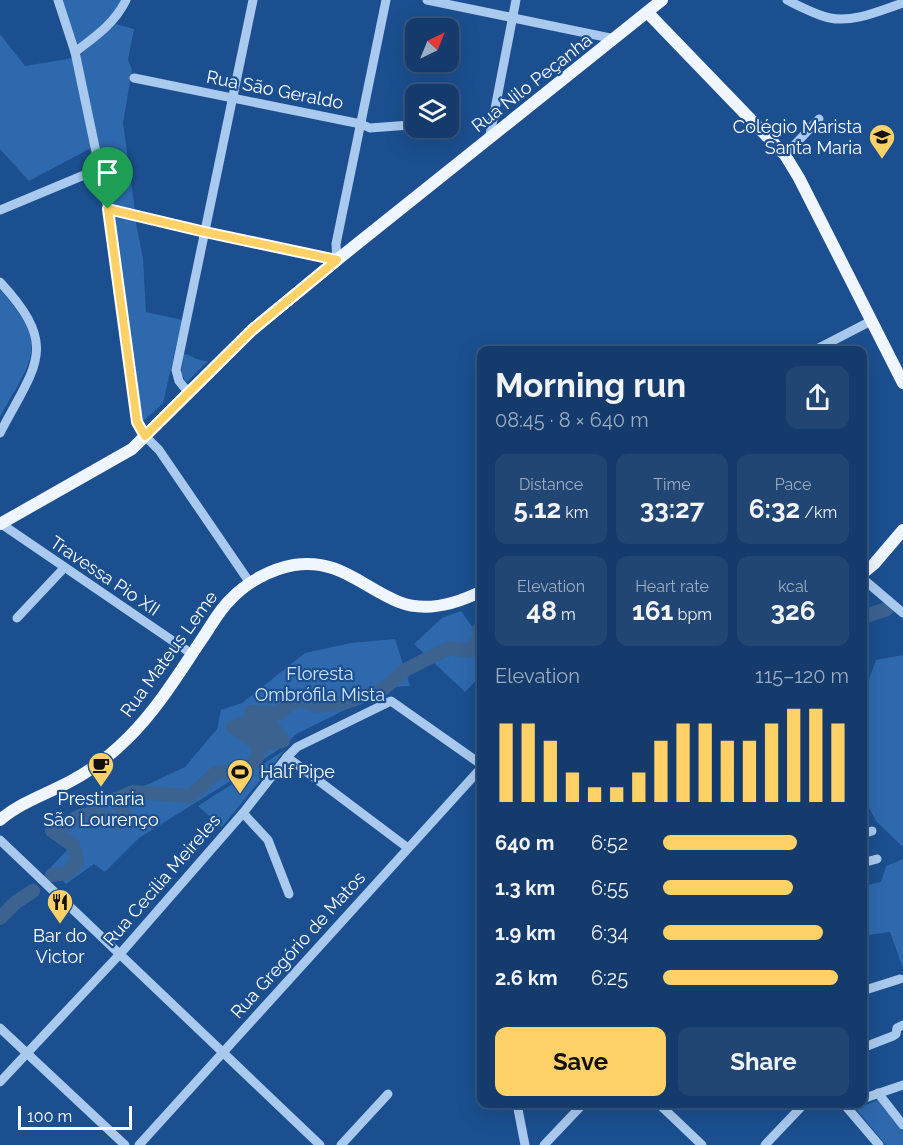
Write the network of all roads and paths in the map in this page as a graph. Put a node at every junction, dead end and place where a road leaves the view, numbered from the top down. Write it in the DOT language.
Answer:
graph roads {
  1 [pos="58,0"];
  2 [pos="126,0"];
  3 [pos="253,0"];
  4 [pos="386,0"];
  5 [pos="428,0"];
  6 [pos="516,0"];
  7 [pos="663,0"];
  8 [pos="787,0"];
  9 [pos="903,3"];
  10 [pos="648,13"];
  11 [pos="513,18"];
  12 [pos="615,39"];
  13 [pos="75,52"];
  14 [pos="134,78"];
  15 [pos="233,98"];
  16 [pos="819,119"];
  17 [pos="361,124"];
  18 [pos="405,125"];
  19 [pos="489,140"];
  20 [pos="785,155"];
  21 [pos="101,168"];
  22 [pos="108,209"];
  23 [pos="0,210"];
  24 [pos="205,232"];
  25 [pos="337,260"];
  26 [pos="0,282"];
  27 [pos="871,321"];
  28 [pos="823,346"];
  29 [pos="903,383"];
  30 [pos="188,392"];
  31 [pos="0,433"];
  32 [pos="145,436"];
  33 [pos="0,524"];
  34 [pos="903,530"];
  35 [pos="64,568"];
  36 [pos="867,571"];
  37 [pos="867,581"];
  38 [pos="250,583"];
  39 [pos="477,593"];
  40 [pos="903,613"];
  41 [pos="17,618"];
  42 [pos="192,654"];
  43 [pos="287,757"];
  44 [pos="477,762"];
  45 [pos="477,772"];
  46 [pos="243,813"];
  47 [pos="0,820"];
  48 [pos="0,840"];
  49 [pos="408,849"];
  50 [pos="877,859"];
  51 [pos="867,862"];
  52 [pos="289,894"];
  53 [pos="120,954"];
  54 [pos="900,979"];
  55 [pos="867,989"];
  56 [pos="903,1025"];
  57 [pos="0,1028"];
  58 [pos="867,1046"];
  59 [pos="27,1053"];
  60 [pos="222,1053"];
  61 [pos="0,1082"];
  62 [pos="903,1085"];
  63 [pos="388,1094"];
  64 [pos="879,1094"];
  65 [pos="867,1098"];
  66 [pos="518,1108"];
  67 [pos="579,1108"];
  68 [pos="663,1108"];
  69 [pos="800,1108"];
  70 [pos="848,1108"];
  71 [pos="903,1125"];
  72 [pos="125,1145"];
  73 [pos="139,1145"];
  74 [pos="320,1145"];
  75 [pos="341,1145"];
  76 [pos="525,1145"];
  77 [pos="544,1145"];
  78 [pos="702,1145"];
  79 [pos="765,1145"];
  80 [pos="879,1145"];
  1 -- 13 [label="street"];
  2 -- 13 [label="street"];
  3 -- 15 [label="street"];
  4 -- 17 [label="street"];
  5 -- 11 [label="street"];
  6 -- 11 [label="street"];
  7 -- 10 [label="main road, Rua Nilo Peçanha"];
  8 -- 9 [label="street"];
  10 -- 12 [label="main road, Rua Nilo Peçanha"];
  10 -- 20 [label="main road"];
  11 -- 12 [label="street"];
  11 -- 19 [label="street"];
  12 -- 19 [label="main road, Rua Nilo Peçanha"];
  13 -- 21 [label="street"];
  14 -- 15 [label="street, Rua São Geraldo"];
  15 -- 17 [label="street, Rua São Geraldo"];
  15 -- 24 [label="street"];
  16 -- 20 [label="street"];
  17 -- 18 [label="street, Rua São Geraldo"];
  17 -- 25 [label="street"];
  19 -- 25 [label="main road, Rua Nilo Peçanha"];
  20 -- 27 [label="main road"];
  21 -- 22 [label="street"];
  21 -- 23 [label="street"];
  22 -- 24 [label="street"];
  22 -- 32 [label="street"];
  24 -- 25 [label="street"];
  24 -- 30 [label="street"];
  25 -- 30 [label="main road, Rua Nilo Peçanha"];
  26 -- 31 [label="street"];
  27 -- 28 [label="street"];
  27 -- 29 [label="main road"];
  30 -- 32 [label="main road, Rua Nilo Peçanha"];
  32 -- 33 [label="main road, Rua Nilo Peçanha"];
  32 -- 38 [label="street"];
  33 -- 35 [label="street, Travessa Pio XII"];
  34 -- 36 [label="main road"];
  35 -- 41 [label="street"];
  35 -- 42 [label="street, Travessa Pio XII"];
  37 -- 40 [label="street"];
  38 -- 39 [label="main road, Rua Mateus Leme"];
  38 -- 42 [label="main road, Rua Mateus Leme"];
  42 -- 47 [label="main road, Rua Mateus Leme"];
  43 -- 44 [label="street, Rua Cecília Meireles"];
  43 -- 46 [label="street, Rua Cecília Meireles"];
  43 -- 49 [label="street"];
  45 -- 49 [label="street, Rua Gregório de Matos"];
  46 -- 52 [label="street"];
  46 -- 53 [label="street, Rua Cecília Meireles"];
  48 -- 53 [label="street"];
  49 -- 60 [label="street, Rua Gregório de Matos"];
  50 -- 51 [label="street"];
  53 -- 59 [label="street, Rua Cecília Meireles"];
  53 -- 60 [label="street"];
  54 -- 55 [label="street"];
  56 -- 58 [label="street"];
  57 -- 59 [label="street"];
  59 -- 61 [label="street, Rua Cecília Meireles"];
  59 -- 72 [label="street"];
  60 -- 73 [label="street, Rua Gregório de Matos"];
  60 -- 74 [label="street"];
  62 -- 64 [label="street"];
  63 -- 75 [label="street"];
  64 -- 65 [label="street"];
  64 -- 71 [label="street"];
  66 -- 76 [label="street"];
  67 -- 77 [label="street"];
  68 -- 78 [label="street"];
  69 -- 79 [label="street"];
  70 -- 80 [label="street"];
}
